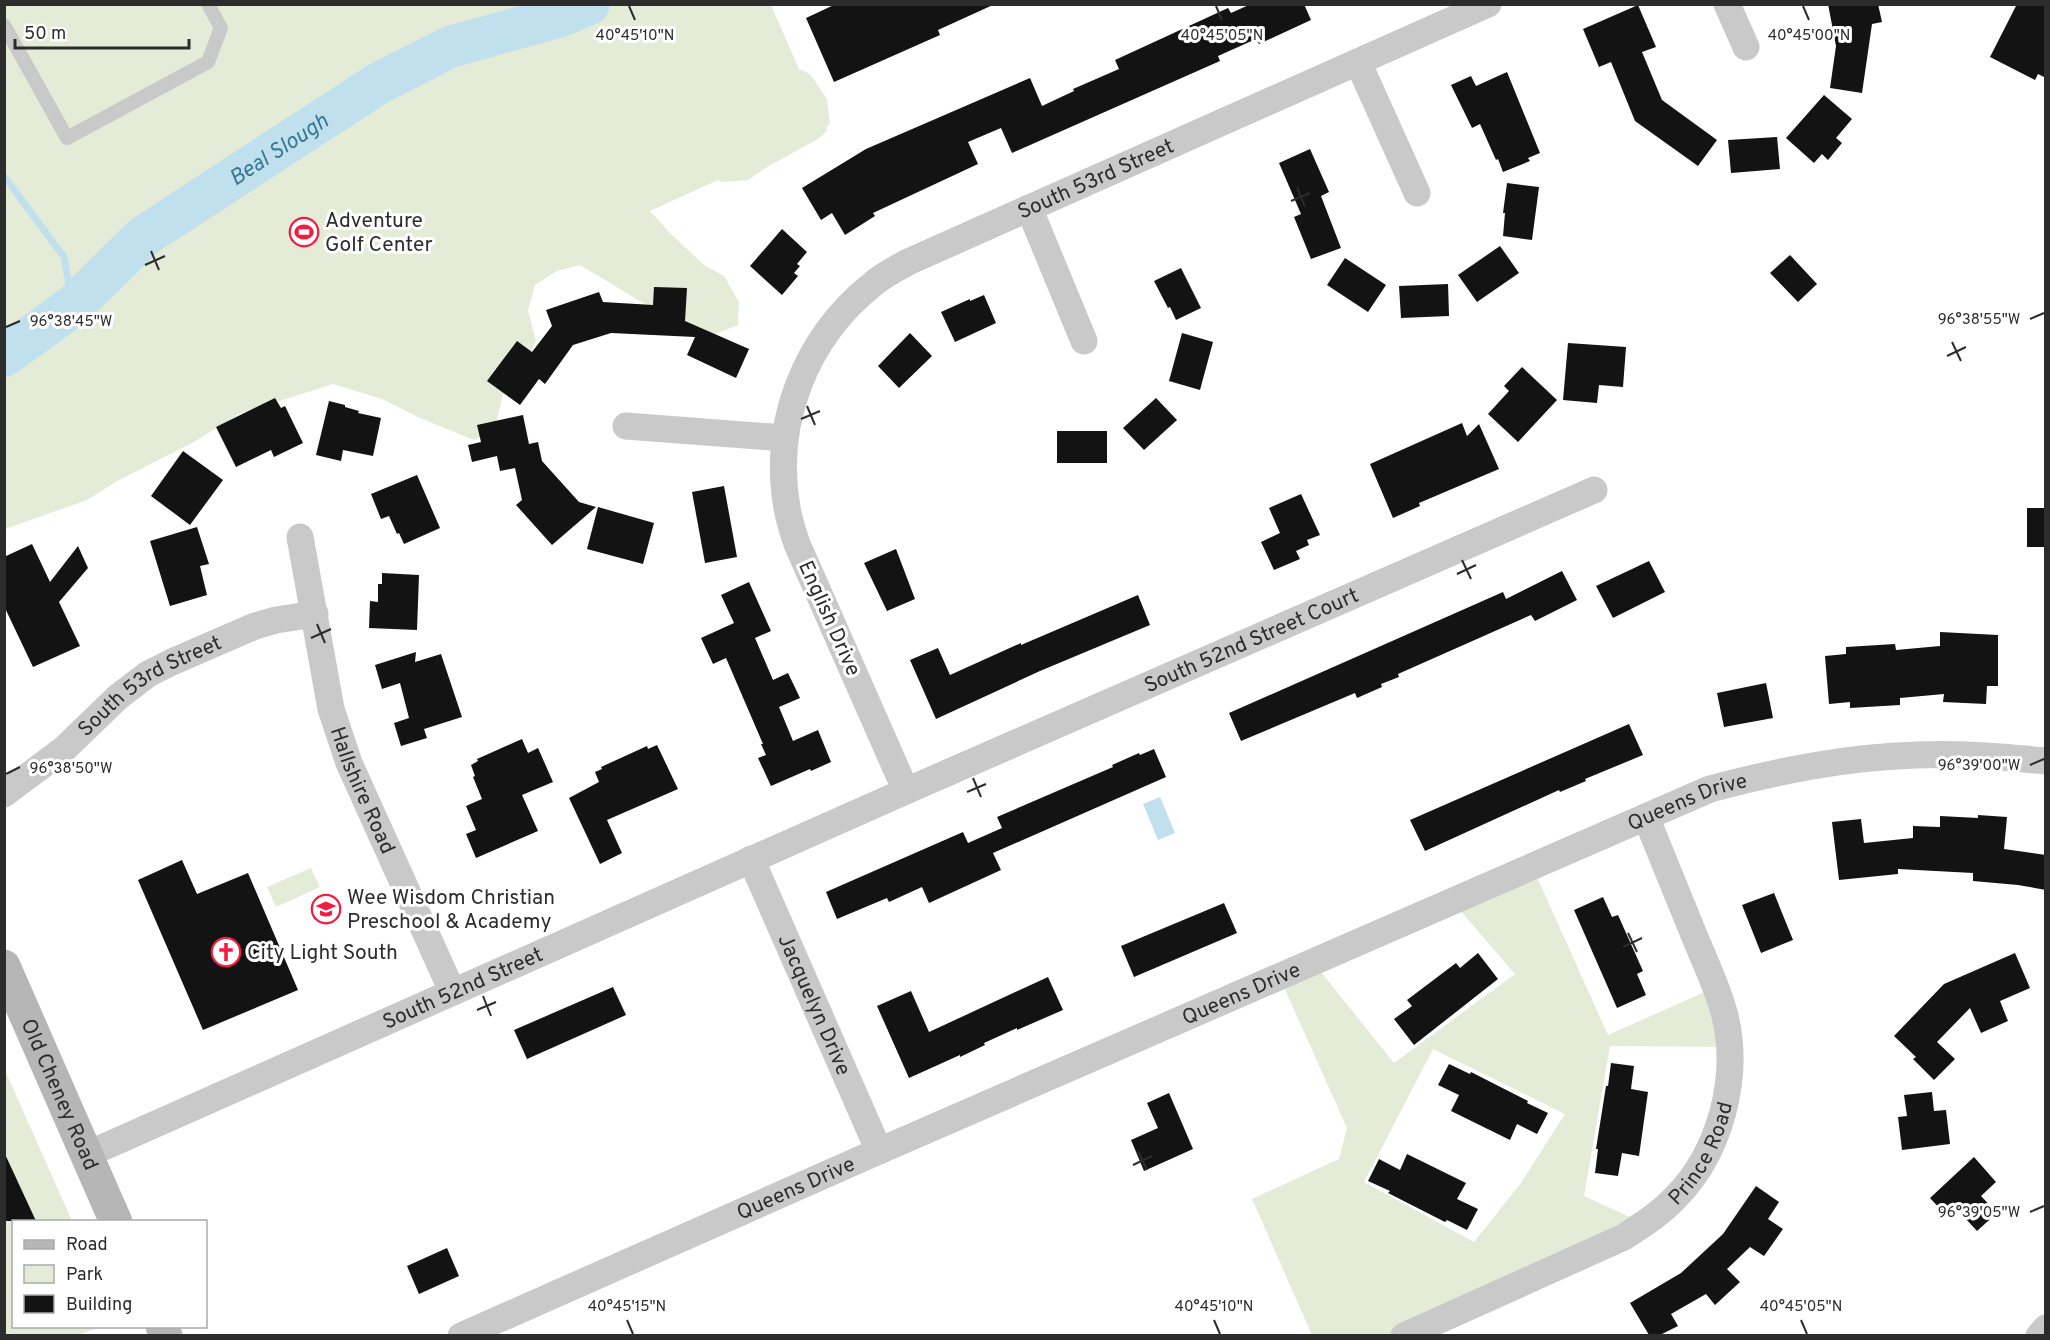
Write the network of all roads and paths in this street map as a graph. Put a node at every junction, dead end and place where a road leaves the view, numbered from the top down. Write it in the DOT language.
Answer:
graph roads {
  1 [pos="208,4"];
  2 [pos="1488,4"];
  3 [pos="1727,4"];
  4 [pos="4,25"];
  5 [pos="1746,46"];
  6 [pos="1359,62"];
  7 [pos="1417,194"];
  8 [pos="1029,208"];
  9 [pos="1084,341"];
  10 [pos="626,426"];
  11 [pos="784,438"];
  12 [pos="1594,490"];
  13 [pos="300,537"];
  14 [pos="315,614"];
  15 [pos="2046,761"];
  16 [pos="906,790"];
  17 [pos="4,794"];
  18 [pos="1646,817"];
  19 [pos="752,859"];
  20 [pos="4,966"];
  21 [pos="452,991"];
  22 [pos="879,1151"];
  23 [pos="86,1155"];
  24 [pos="116,1220"];
  25 [pos="2046,1328"];
  26 [pos="461,1335"];
  27 [pos="1404,1335"];
  28 [pos="2039,1335"];
  1 -- 4 [label="lane"];
  2 -- 6 [label="street, South 53rd Street"];
  3 -- 5 [label="street"];
  6 -- 7 [label="street"];
  6 -- 8 [label="street, South 53rd Street"];
  8 -- 9 [label="street"];
  8 -- 11 [label="street, South 53rd Street"];
  10 -- 11 [label="street"];
  11 -- 16 [label="street, English Drive"];
  12 -- 16 [label="street, South 52nd Street Court"];
  13 -- 14 [label="street, Hallshire Road"];
  14 -- 17 [label="street, South 53rd Street"];
  14 -- 21 [label="street, Hallshire Road"];
  15 -- 18 [label="street, Queens Drive"];
  16 -- 19 [label="street, South 52nd Street"];
  18 -- 22 [label="street, Queens Drive"];
  18 -- 27 [label="street, Prince Road"];
  19 -- 21 [label="street, South 52nd Street"];
  19 -- 22 [label="street, Jacquelyn Drive"];
  20 -- 23 [label="main road, Old Cheney Road"];
  21 -- 23 [label="street, South 52nd Street"];
  22 -- 26 [label="street, Queens Drive"];
  23 -- 24 [label="main road, Old Cheney Road"];
  25 -- 28 [label="street"];
}
